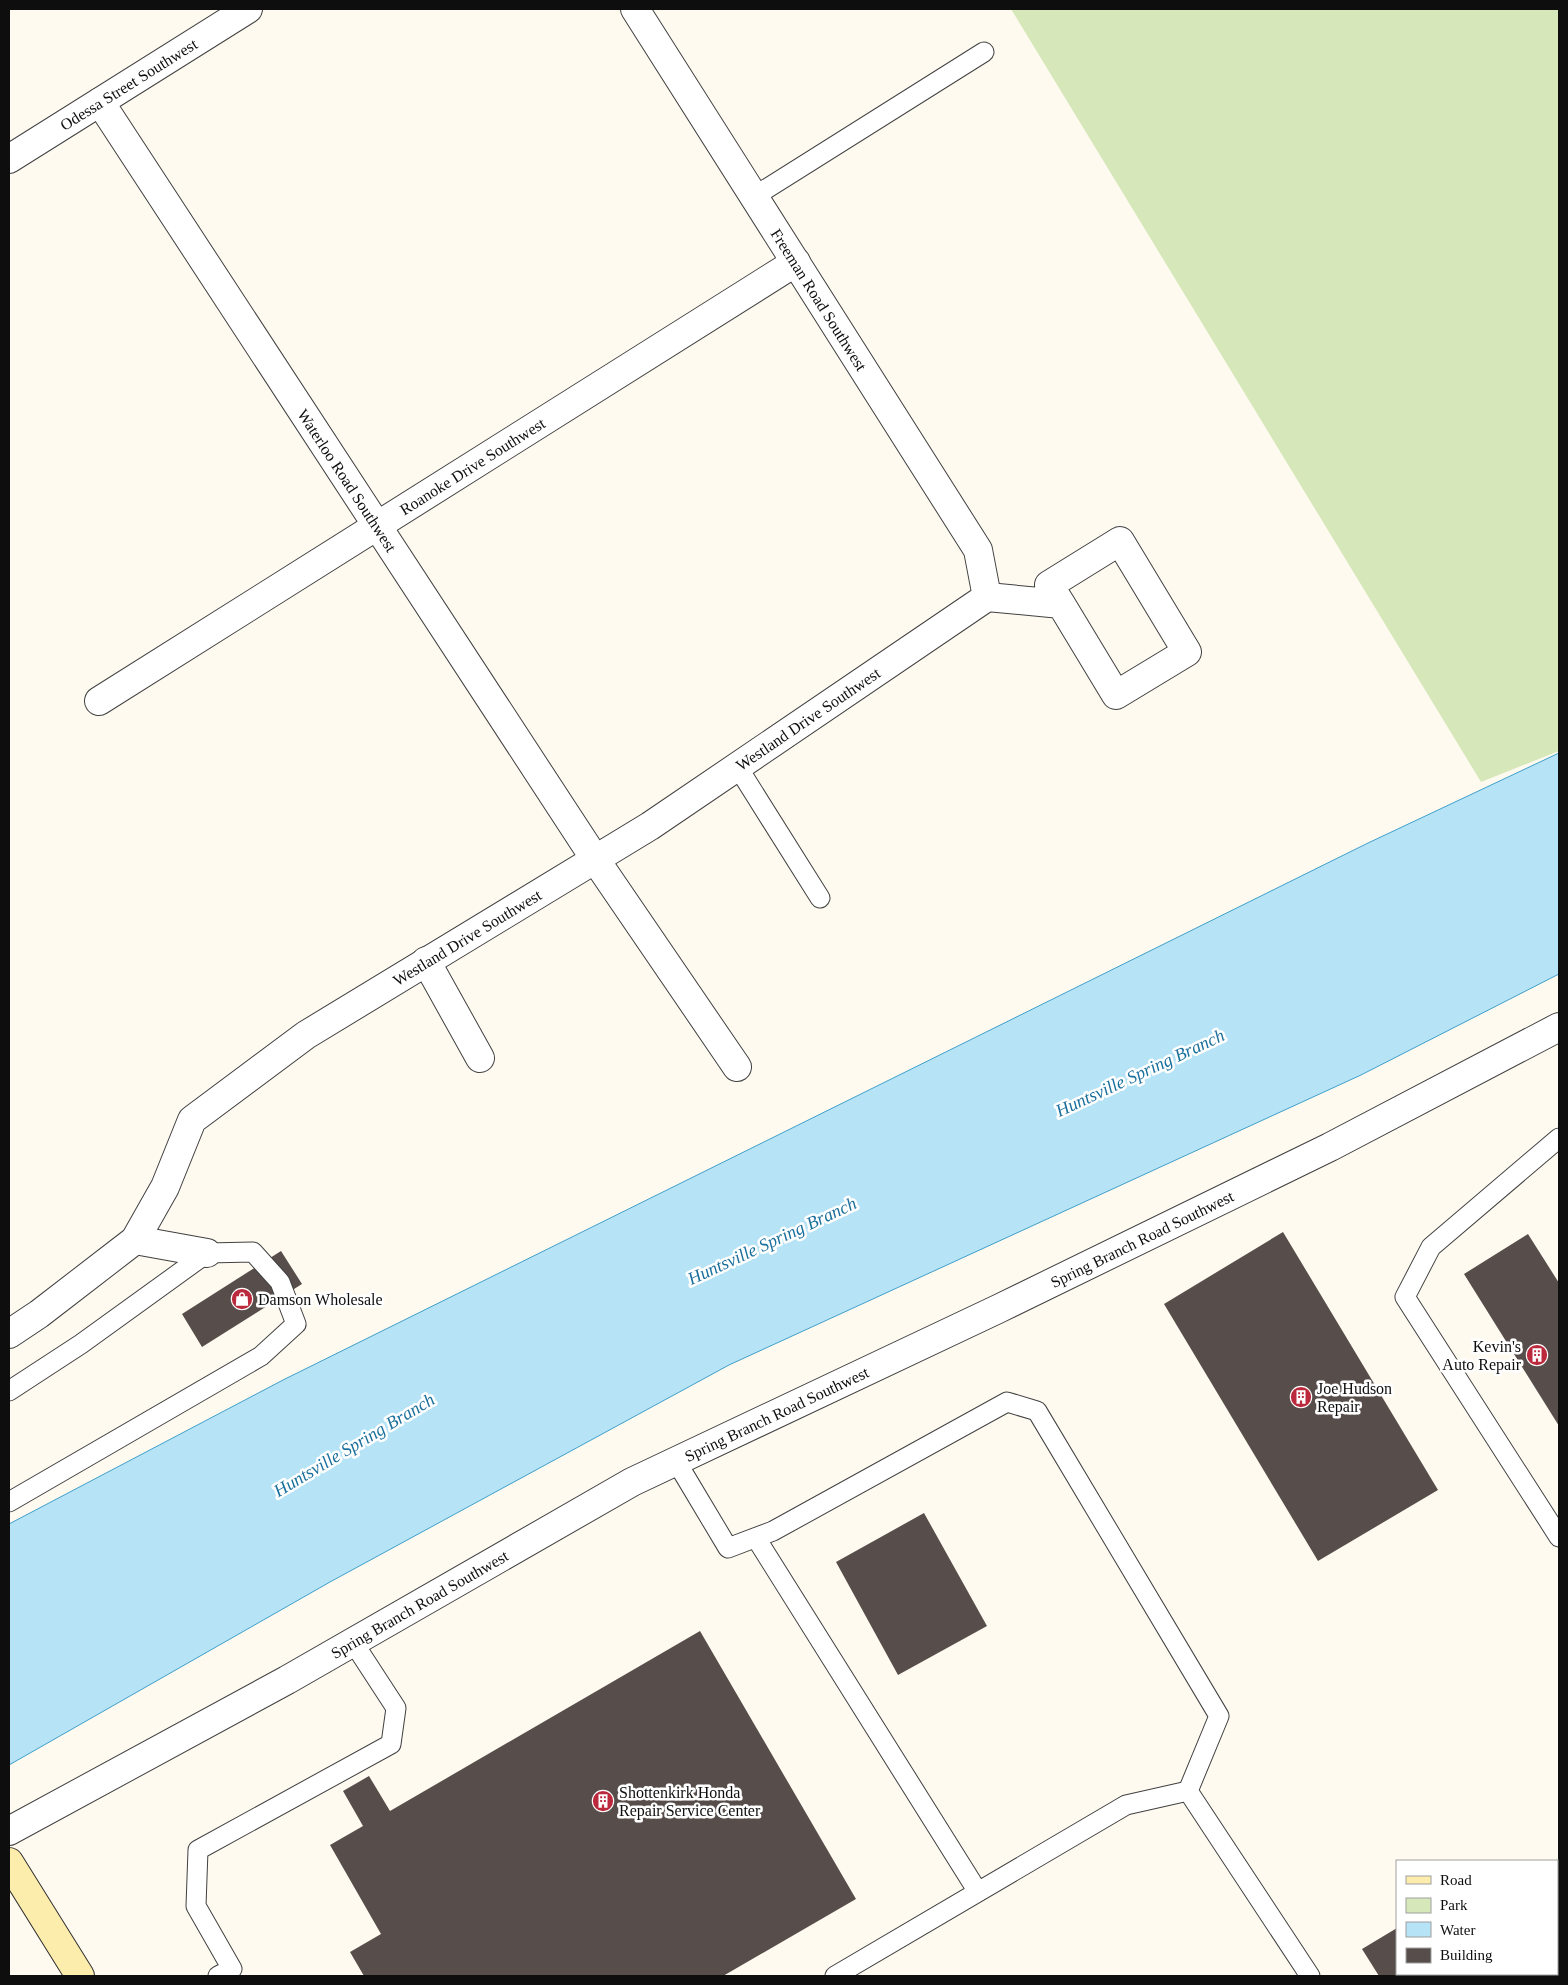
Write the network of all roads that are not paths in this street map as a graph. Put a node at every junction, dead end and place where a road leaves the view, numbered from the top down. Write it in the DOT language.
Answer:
graph roads {
  1 [pos="248,9"];
  2 [pos="635,9"];
  3 [pos="984,52"];
  4 [pos="100,102"];
  5 [pos="9,159"];
  6 [pos="755,196"];
  7 [pos="796,262"];
  8 [pos="377,526"];
  9 [pos="987,597"];
  10 [pos="1061,604"];
  11 [pos="99,701"];
  12 [pos="737,766"];
  13 [pos="595,859"];
  14 [pos="820,898"];
  15 [pos="426,961"];
  16 [pos="1559,1027"];
  17 [pos="480,1058"];
  18 [pos="737,1067"];
  19 [pos="1559,1138"];
  20 [pos="135,1240"];
  21 [pos="207,1253"];
  22 [pos="9,1334"];
  23 [pos="9,1391"];
  24 [pos="676,1461"];
  25 [pos="9,1502"];
  26 [pos="1559,1537"];
  27 [pos="756,1538"];
  28 [pos="353,1642"];
  29 [pos="1188,1791"];
  30 [pos="9,1831"];
  31 [pos="9,1862"];
  32 [pos="978,1892"];
  33 [pos="229,1974"];
  34 [pos="80,1976"];
  35 [pos="835,1976"];
  36 [pos="1310,1976"];
  1 -- 4 [label="street, Odessa Street Southwest"];
  2 -- 6 [label="street, Freeman Road Southwest"];
  3 -- 6 [label="lane"];
  4 -- 5 [label="street, Odessa Street Southwest"];
  4 -- 8 [label="street, Waterloo Road Southwest"];
  6 -- 7 [label="street, Freeman Road Southwest"];
  7 -- 8 [label="street, Roanoke Drive Southwest"];
  7 -- 9 [label="street, Freeman Road Southwest"];
  8 -- 11 [label="street, Roanoke Drive Southwest"];
  8 -- 13 [label="street, Waterloo Road Southwest"];
  9 -- 10 [label="street"];
  9 -- 12 [label="street, Westland Drive Southwest"];
  10 -- 10 [label="street"];
  12 -- 13 [label="street, Westland Drive Southwest"];
  12 -- 14 [label="lane"];
  13 -- 15 [label="street, Westland Drive Southwest"];
  13 -- 18 [label="street, Waterloo Road Southwest"];
  15 -- 17 [label="street"];
  15 -- 20 [label="street, Westland Drive Southwest"];
  16 -- 24 [label="street, Spring Branch Road Southwest"];
  19 -- 26 [label="lane"];
  20 -- 21 [label="street"];
  20 -- 22 [label="street, Westland Drive Southwest"];
  21 -- 23 [label="lane"];
  21 -- 25 [label="lane"];
  24 -- 27 [label="lane"];
  24 -- 28 [label="street, Spring Branch Road Southwest"];
  27 -- 29 [label="lane"];
  27 -- 32 [label="lane"];
  28 -- 30 [label="street, Spring Branch Road Southwest"];
  28 -- 33 [label="lane"];
  29 -- 32 [label="lane"];
  29 -- 36 [label="lane"];
  31 -- 34 [label="main road"];
  32 -- 35 [label="lane"];
}
